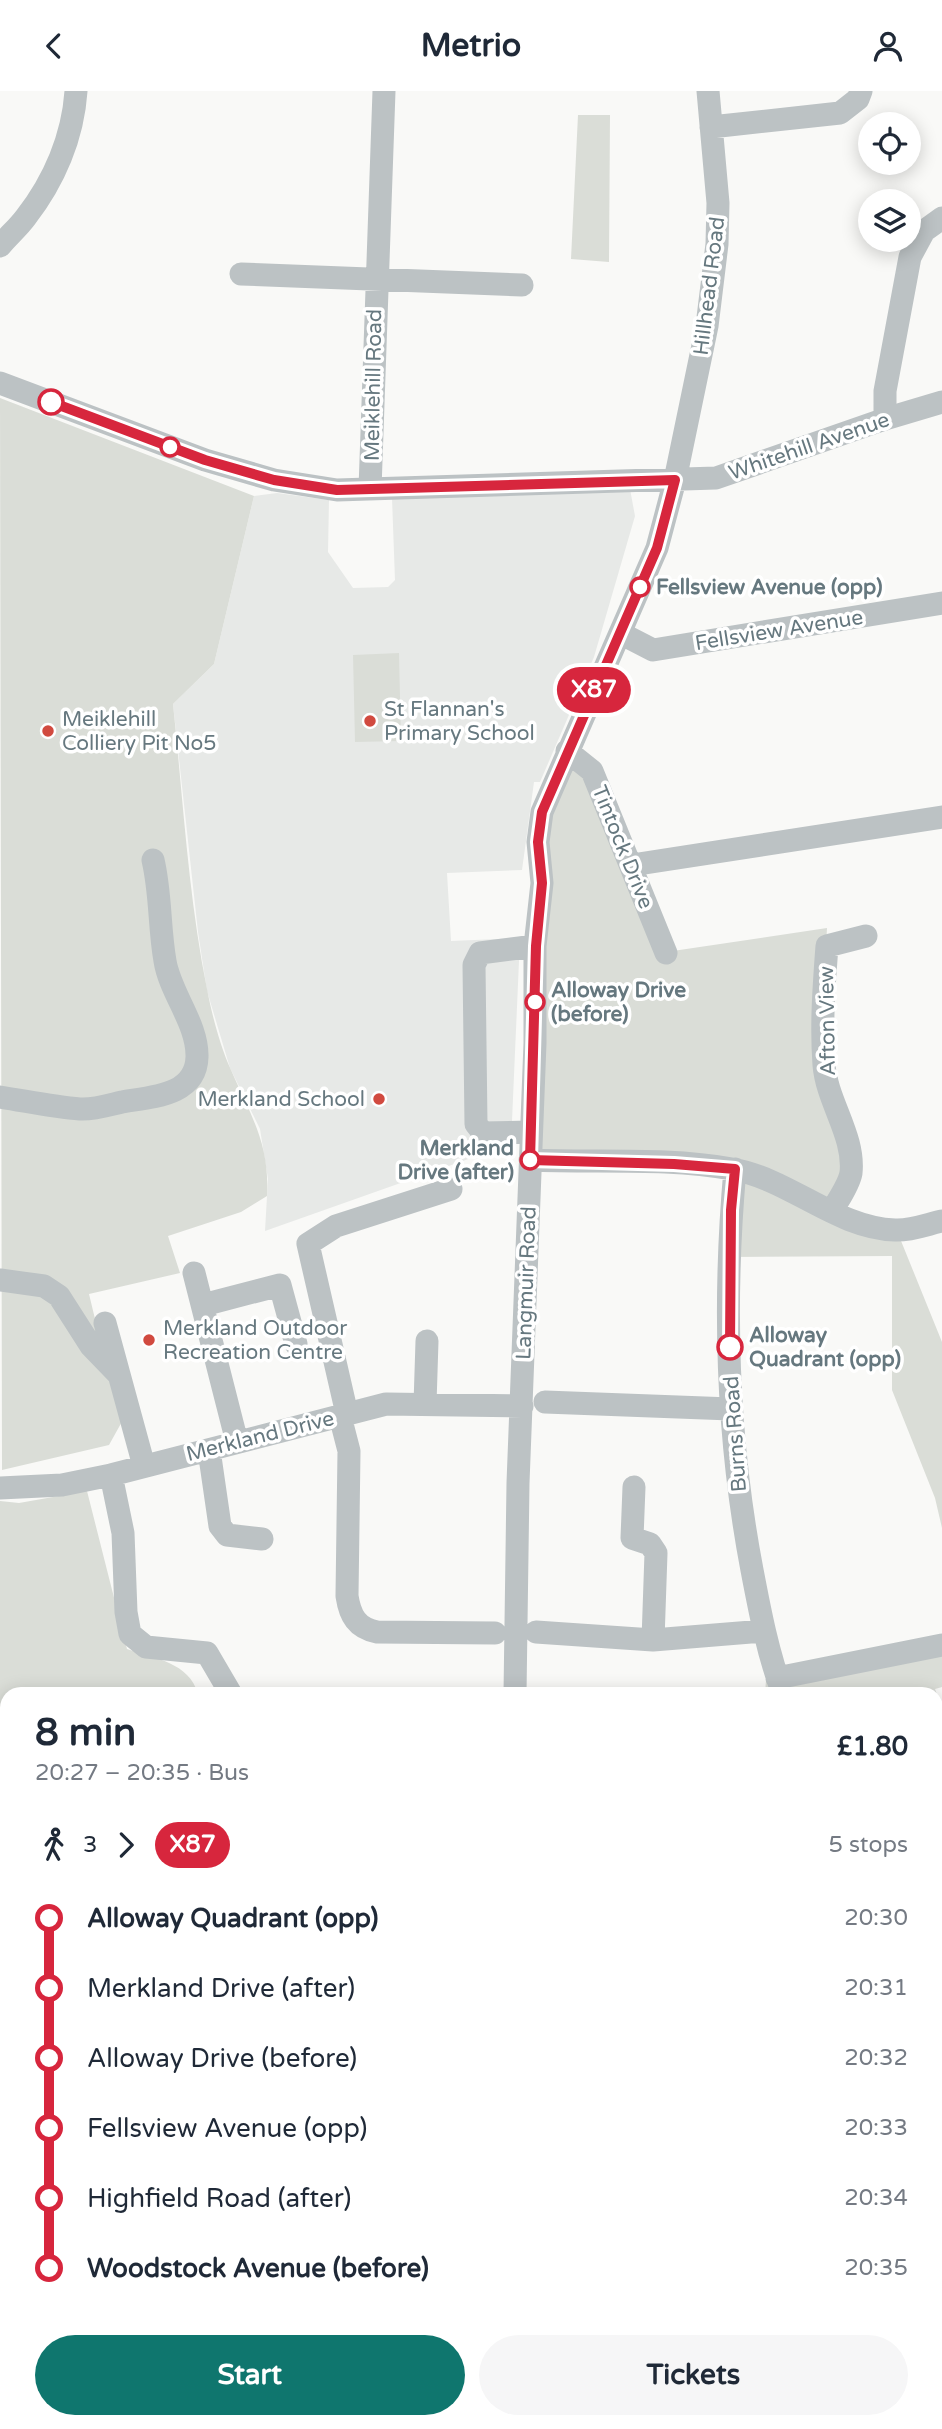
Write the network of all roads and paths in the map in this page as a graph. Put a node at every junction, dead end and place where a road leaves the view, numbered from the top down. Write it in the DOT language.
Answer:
graph roads {
  1 [pos="76,91"];
  2 [pos="384,91"];
  3 [pos="708,91"];
  4 [pos="861,91"];
  5 [pos="712,127"];
  6 [pos="942,218"];
  7 [pos="0,246"];
  8 [pos="241,274"];
  9 [pos="375,281"];
  10 [pos="522,285"];
  11 [pos="0,383"];
  12 [pos="942,402"];
  13 [pos="885,419"];
  14 [pos="675,480"];
  15 [pos="370,489"];
  16 [pos="942,603"];
  17 [pos="620,633"];
  18 [pos="567,751"];
  19 [pos="942,817"];
  20 [pos="153,860"];
  21 [pos="632,865"];
  22 [pos="866,936"];
  23 [pos="536,946"];
  24 [pos="666,953"];
  25 [pos="0,1097"];
  26 [pos="531,1132"];
  27 [pos="530,1160"];
  28 [pos="735,1169"];
  29 [pos="451,1189"];
  30 [pos="832,1211"];
  31 [pos="942,1221"];
  32 [pos="194,1273"];
  33 [pos="0,1280"];
  34 [pos="203,1305"];
  35 [pos="105,1323"];
  36 [pos="426,1342"];
  37 [pos="296,1344"];
  38 [pos="119,1375"];
  39 [pos="545,1402"];
  40 [pos="425,1404"];
  41 [pos="522,1406"];
  42 [pos="731,1409"];
  43 [pos="344,1415"];
  44 [pos="237,1442"];
  45 [pos="209,1450"];
  46 [pos="144,1466"];
  47 [pos="111,1475"];
  48 [pos="634,1487"];
  49 [pos="0,1488"];
  50 [pos="262,1539"];
  51 [pos="536,1632"];
  52 [pos="764,1632"];
  53 [pos="495,1633"];
  54 [pos="653,1640"];
  55 [pos="942,1645"];
  56 [pos="780,1686"];
  57 [pos="227,1687"];
  58 [pos="515,1687"];
  1 -- 7 [label="street"];
  2 -- 9 [label="street, Meiklehill Road"];
  3 -- 5 [label="street, Hillhead Road"];
  4 -- 5 [label="street"];
  5 -- 14 [label="street, Hillhead Road"];
  6 -- 13 [label="street"];
  8 -- 9 [label="street, Meiklehill Road"];
  9 -- 10 [label="street, Meiklehill Road"];
  9 -- 15 [label="street, Meiklehill Road"];
  11 -- 15 [label="street, Whitehill Avenue"];
  12 -- 13 [label="street, Whitehill Avenue"];
  13 -- 14 [label="street, Whitehill Avenue"];
  14 -- 15 [label="street, Whitehill Avenue"];
  14 -- 17 [label="street, Langmuir Road"];
  16 -- 17 [label="street, Fellsview Avenue"];
  17 -- 18 [label="street, Langmuir Road"];
  18 -- 21 [label="street, Tintock Drive"];
  18 -- 23 [label="street, Langmuir Road"];
  19 -- 21 [label="street"];
  20 -- 25 [label="street"];
  21 -- 24 [label="street, Tintock Drive"];
  22 -- 30 [label="street, Afton View"];
  23 -- 26 [label="street, Langmuir Road"];
  23 -- 26 [label="street"];
  26 -- 27 [label="street, Langmuir Road"];
  27 -- 28 [label="street"];
  27 -- 41 [label="street, Langmuir Road"];
  28 -- 30 [label="street"];
  28 -- 42 [label="street, Burns Road"];
  29 -- 43 [label="street"];
  30 -- 31 [label="street"];
  32 -- 34 [label="street"];
  33 -- 38 [label="street"];
  34 -- 37 [label="street"];
  34 -- 44 [label="street"];
  35 -- 38 [label="street"];
  36 -- 40 [label="street"];
  38 -- 46 [label="street"];
  39 -- 42 [label="street"];
  40 -- 41 [label="street, Merkland Drive"];
  40 -- 43 [label="street, Merkland Drive"];
  41 -- 58 [label="street, Langmuir Road"];
  42 -- 52 [label="street, Burns Road"];
  43 -- 44 [label="street, Merkland Drive"];
  43 -- 53 [label="street"];
  44 -- 45 [label="street, Merkland Drive"];
  45 -- 46 [label="street, Merkland Drive"];
  45 -- 50 [label="street"];
  46 -- 47 [label="street, Merkland Drive"];
  47 -- 49 [label="street, Merkland Drive"];
  47 -- 57 [label="street"];
  48 -- 54 [label="street"];
  51 -- 54 [label="street"];
  52 -- 54 [label="street"];
  52 -- 56 [label="street, Burns Road"];
  55 -- 56 [label="street"];
}
